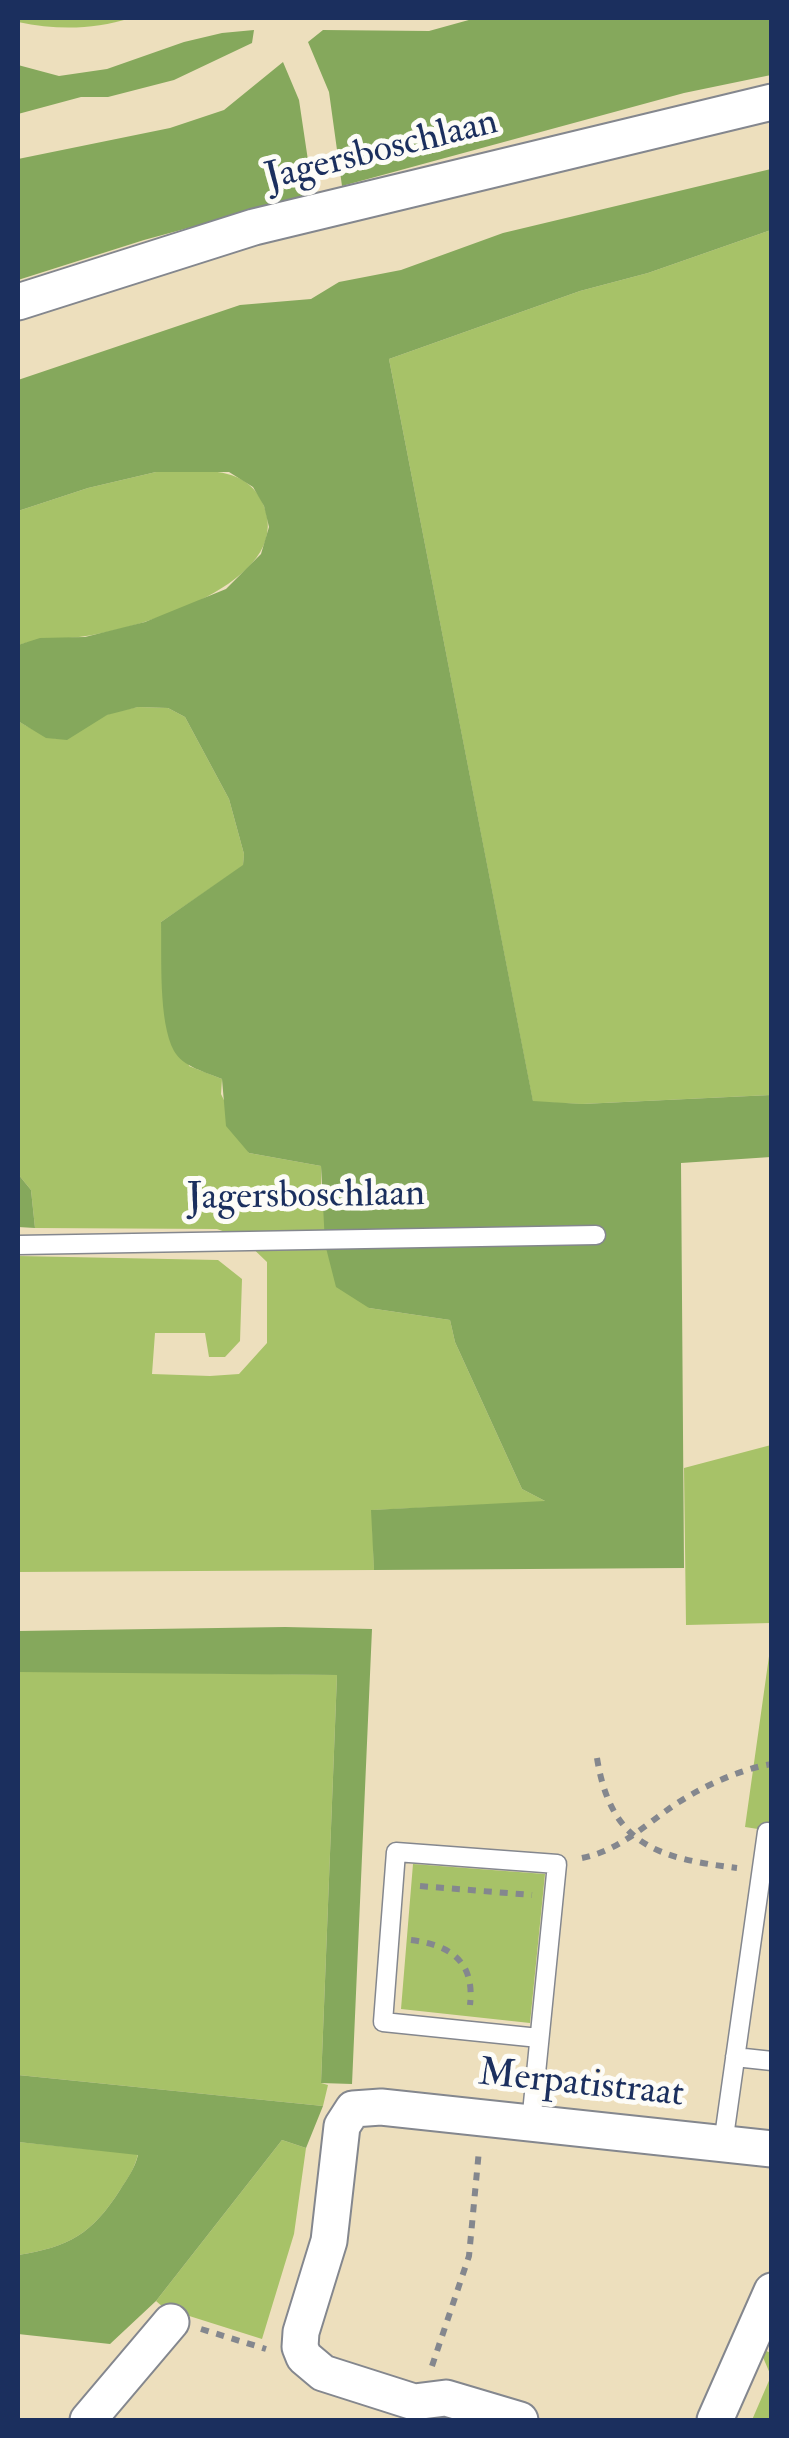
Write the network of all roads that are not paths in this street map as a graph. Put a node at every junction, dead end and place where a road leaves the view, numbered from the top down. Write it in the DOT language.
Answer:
graph roads {
  1 [pos="772,102"];
  2 [pos="18,302"];
  3 [pos="596,1235"];
  4 [pos="18,1245"];
  5 [pos="767,1832"];
  6 [pos="540,2038"];
  7 [pos="736,2057"];
  8 [pos="772,2061"];
  9 [pos="531,2124"];
  10 [pos="723,2144"];
  11 [pos="772,2150"];
  12 [pos="772,2291"];
  13 [pos="171,2322"];
  14 [pos="414,2408"];
  15 [pos="88,2420"];
  16 [pos="520,2420"];
  17 [pos="715,2420"];
  1 -- 2 [label="street, Jagersboschlaan"];
  3 -- 4 [label="lane, Jagersboschlaan"];
  5 -- 7 [label="lane"];
  6 -- 6 [label="lane"];
  6 -- 9 [label="lane"];
  7 -- 8 [label="lane, Merpatistraat"];
  7 -- 10 [label="lane"];
  9 -- 10 [label="street, Merpatistraat"];
  9 -- 14 [label="street, Merpatistraat"];
  10 -- 11 [label="street, Merpatistraat"];
  12 -- 17 [label="street"];
  13 -- 15 [label="street"];
  14 -- 16 [label="street"];
}
